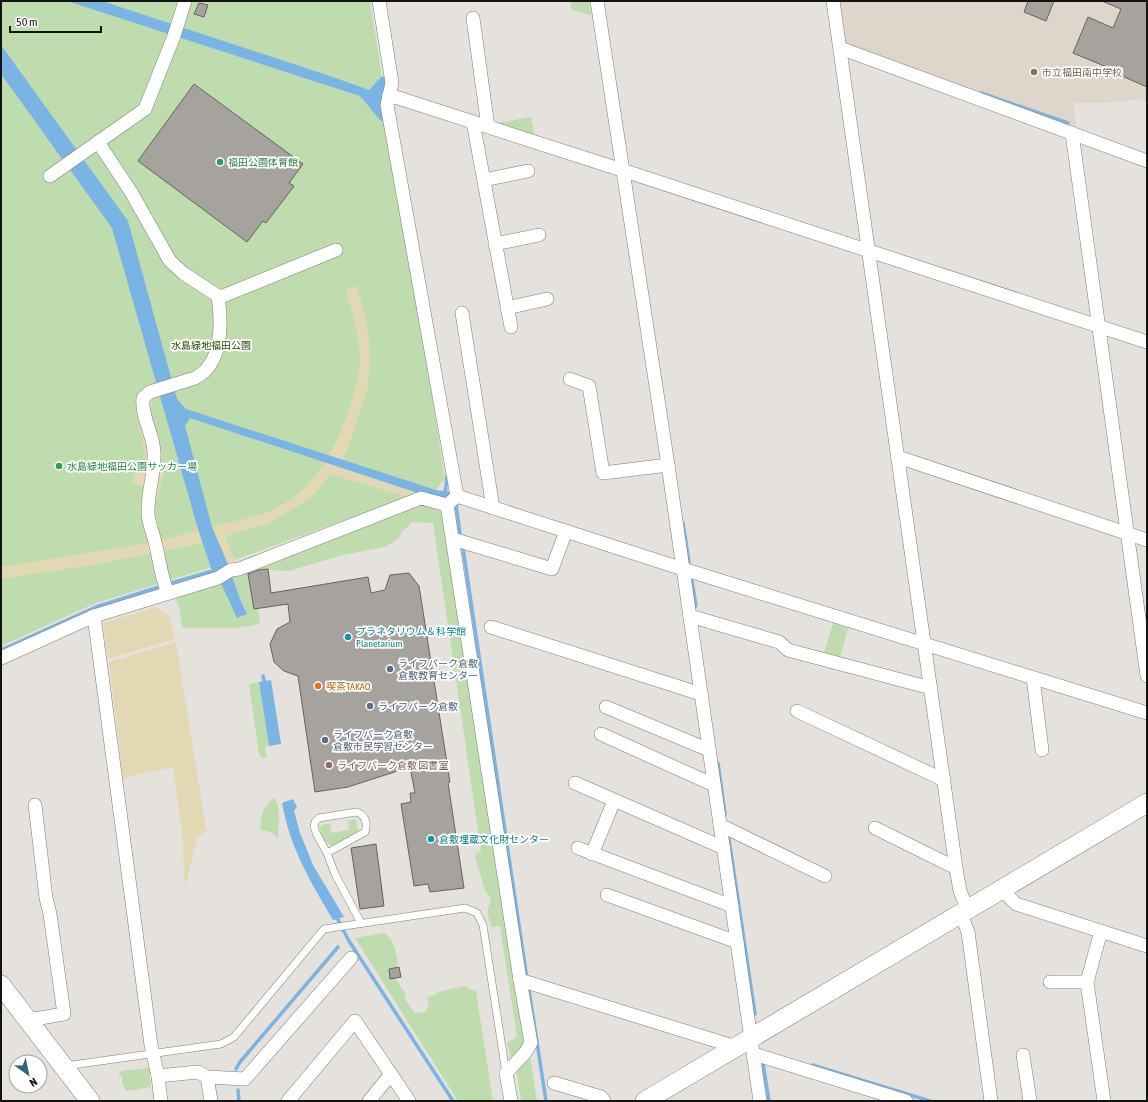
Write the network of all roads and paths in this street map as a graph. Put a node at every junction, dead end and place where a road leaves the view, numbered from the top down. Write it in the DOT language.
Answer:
graph roads {
  1 [pos="186,1"];
  2 [pos="379,1"];
  3 [pos="597,1"];
  4 [pos="833,1"];
  5 [pos="473,18"];
  6 [pos="840,48"];
  7 [pos="389,95"];
  8 [pos="473,122"];
  9 [pos="488,127"];
  10 [pos="1072,133"];
  11 [pos="98,142"];
  12 [pos="1147,161"];
  13 [pos="622,170"];
  14 [pos="528,171"];
  15 [pos="50,176"];
  16 [pos="484,180"];
  17 [pos="539,235"];
  18 [pos="495,244"];
  19 [pos="336,250"];
  20 [pos="869,251"];
  21 [pos="218,296"];
  22 [pos="547,300"];
  23 [pos="507,308"];
  24 [pos="462,314"];
  25 [pos="1099,326"];
  26 [pos="510,327"];
  27 [pos="1147,342"];
  28 [pos="570,379"];
  29 [pos="898,456"];
  30 [pos="668,465"];
  31 [pos="457,496"];
  32 [pos="447,505"];
  33 [pos="493,508"];
  34 [pos="566,531"];
  35 [pos="1127,533"];
  36 [pos="452,540"];
  37 [pos="1147,540"];
  38 [pos="683,569"];
  39 [pos="166,588"];
  40 [pos="94,616"];
  41 [pos="690,616"];
  42 [pos="1143,617"];
  43 [pos="491,627"];
  44 [pos="925,644"];
  45 [pos="1,658"];
  46 [pos="1147,676"];
  47 [pos="1033,678"];
  48 [pos="931,688"];
  49 [pos="701,694"];
  50 [pos="606,707"];
  51 [pos="797,711"];
  52 [pos="1147,712"];
  53 [pos="601,734"];
  54 [pos="709,750"];
  55 [pos="1042,750"];
  56 [pos="944,780"];
  57 [pos="575,783"];
  58 [pos="714,785"];
  59 [pos="614,801"];
  60 [pos="1147,803"];
  61 [pos="35,805"];
  62 [pos="720,825"];
  63 [pos="875,828"];
  64 [pos="578,848"];
  65 [pos="724,848"];
  66 [pos="328,853"];
  67 [pos="592,854"];
  68 [pos="956,868"];
  69 [pos="825,876"];
  70 [pos="1002,890"];
  71 [pos="607,895"];
  72 [pos="732,906"];
  73 [pos="965,912"];
  74 [pos="361,923"];
  75 [pos="1101,931"];
  76 [pos="737,942"];
  77 [pos="1147,946"];
  78 [pos="351,958"];
  79 [pos="520,980"];
  80 [pos="1050,982"];
  81 [pos="1087,982"];
  82 [pos="1,985"];
  83 [pos="28,1020"];
  84 [pos="747,1046"];
  85 [pos="152,1054"];
  86 [pos="1023,1055"];
  87 [pos="64,1066"];
  88 [pos="506,1073"];
  89 [pos="391,1074"];
  90 [pos="158,1076"];
  91 [pos="207,1077"];
  92 [pos="554,1083"];
  93 [pos="90,1101"];
  94 [pos="161,1101"];
  95 [pos="210,1101"];
  96 [pos="288,1101"];
  97 [pos="368,1101"];
  98 [pos="409,1101"];
  99 [pos="511,1101"];
  100 [pos="604,1101"];
  101 [pos="645,1101"];
  102 [pos="760,1101"];
  103 [pos="906,1101"];
  104 [pos="991,1101"];
  105 [pos="1030,1101"];
  106 [pos="1104,1101"];
  1 -- 11 [label="street"];
  2 -- 7 [label="street"];
  3 -- 13 [label="street"];
  4 -- 6 [label="street"];
  5 -- 9 [label="street"];
  6 -- 10 [label="street"];
  6 -- 20 [label="street"];
  7 -- 8 [label="street"];
  7 -- 31 [label="street"];
  8 -- 9 [label="street"];
  8 -- 16 [label="street"];
  9 -- 13 [label="street"];
  10 -- 12 [label="street"];
  10 -- 25 [label="street"];
  11 -- 15 [label="street"];
  11 -- 21 [label="street"];
  13 -- 20 [label="street"];
  13 -- 30 [label="street"];
  14 -- 16 [label="street"];
  16 -- 18 [label="street"];
  17 -- 18 [label="street"];
  18 -- 23 [label="street"];
  19 -- 21 [label="street"];
  20 -- 25 [label="street"];
  20 -- 29 [label="street"];
  21 -- 39 [label="street"];
  22 -- 23 [label="street"];
  23 -- 26 [label="street"];
  24 -- 33 [label="street"];
  25 -- 27 [label="street"];
  25 -- 35 [label="street"];
  28 -- 30 [label="street"];
  29 -- 35 [label="street"];
  29 -- 44 [label="street"];
  30 -- 38 [label="street"];
  31 -- 32 [label="street"];
  31 -- 33 [label="street"];
  32 -- 36 [label="street"];
  32 -- 39 [label="street"];
  33 -- 34 [label="street"];
  34 -- 36 [label="street"];
  34 -- 38 [label="street"];
  35 -- 37 [label="street"];
  35 -- 42 [label="street"];
  36 -- 79 [label="street"];
  38 -- 41 [label="street"];
  38 -- 44 [label="street"];
  39 -- 40 [label="street"];
  40 -- 45 [label="street"];
  40 -- 85 [label="street"];
  41 -- 48 [label="street"];
  41 -- 49 [label="street"];
  42 -- 46 [label="street"];
  43 -- 49 [label="street"];
  44 -- 47 [label="street"];
  44 -- 48 [label="street"];
  47 -- 52 [label="street"];
  47 -- 55 [label="street"];
  48 -- 56 [label="street"];
  49 -- 54 [label="street"];
  50 -- 54 [label="street"];
  51 -- 56 [label="street"];
  53 -- 58 [label="street"];
  54 -- 58 [label="street"];
  56 -- 68 [label="street"];
  57 -- 59 [label="street"];
  58 -- 62 [label="street"];
  59 -- 65 [label="street"];
  59 -- 67 [label="street"];
  60 -- 70 [label="street"];
  61 -- 83 [label="street"];
  62 -- 65 [label="street"];
  62 -- 69 [label="street"];
  63 -- 68 [label="street"];
  64 -- 67 [label="street"];
  65 -- 72 [label="street"];
  66 -- 66 [label="lane"];
  66 -- 74 [label="lane"];
  67 -- 72 [label="street"];
  68 -- 73 [label="street"];
  70 -- 73 [label="street"];
  70 -- 75 [label="street"];
  71 -- 76 [label="street"];
  72 -- 76 [label="street"];
  73 -- 84 [label="street"];
  73 -- 104 [label="street"];
  74 -- 85 [label="lane"];
  74 -- 88 [label="lane"];
  75 -- 77 [label="street"];
  75 -- 81 [label="street"];
  76 -- 84 [label="street"];
  78 -- 91 [label="street"];
  79 -- 84 [label="street"];
  79 -- 88 [label="street"];
  80 -- 81 [label="street"];
  81 -- 106 [label="street"];
  82 -- 83 [label="street"];
  83 -- 87 [label="street"];
  84 -- 101 [label="street"];
  84 -- 102 [label="street"];
  84 -- 103 [label="street"];
  85 -- 87 [label="lane"];
  85 -- 90 [label="street"];
  86 -- 105 [label="street"];
  87 -- 93 [label="street"];
  88 -- 99 [label="street"];
  89 -- 96 [label="street"];
  89 -- 97 [label="street"];
  89 -- 98 [label="street"];
  90 -- 91 [label="street"];
  90 -- 94 [label="street"];
  91 -- 95 [label="street"];
  92 -- 100 [label="street"];
}
